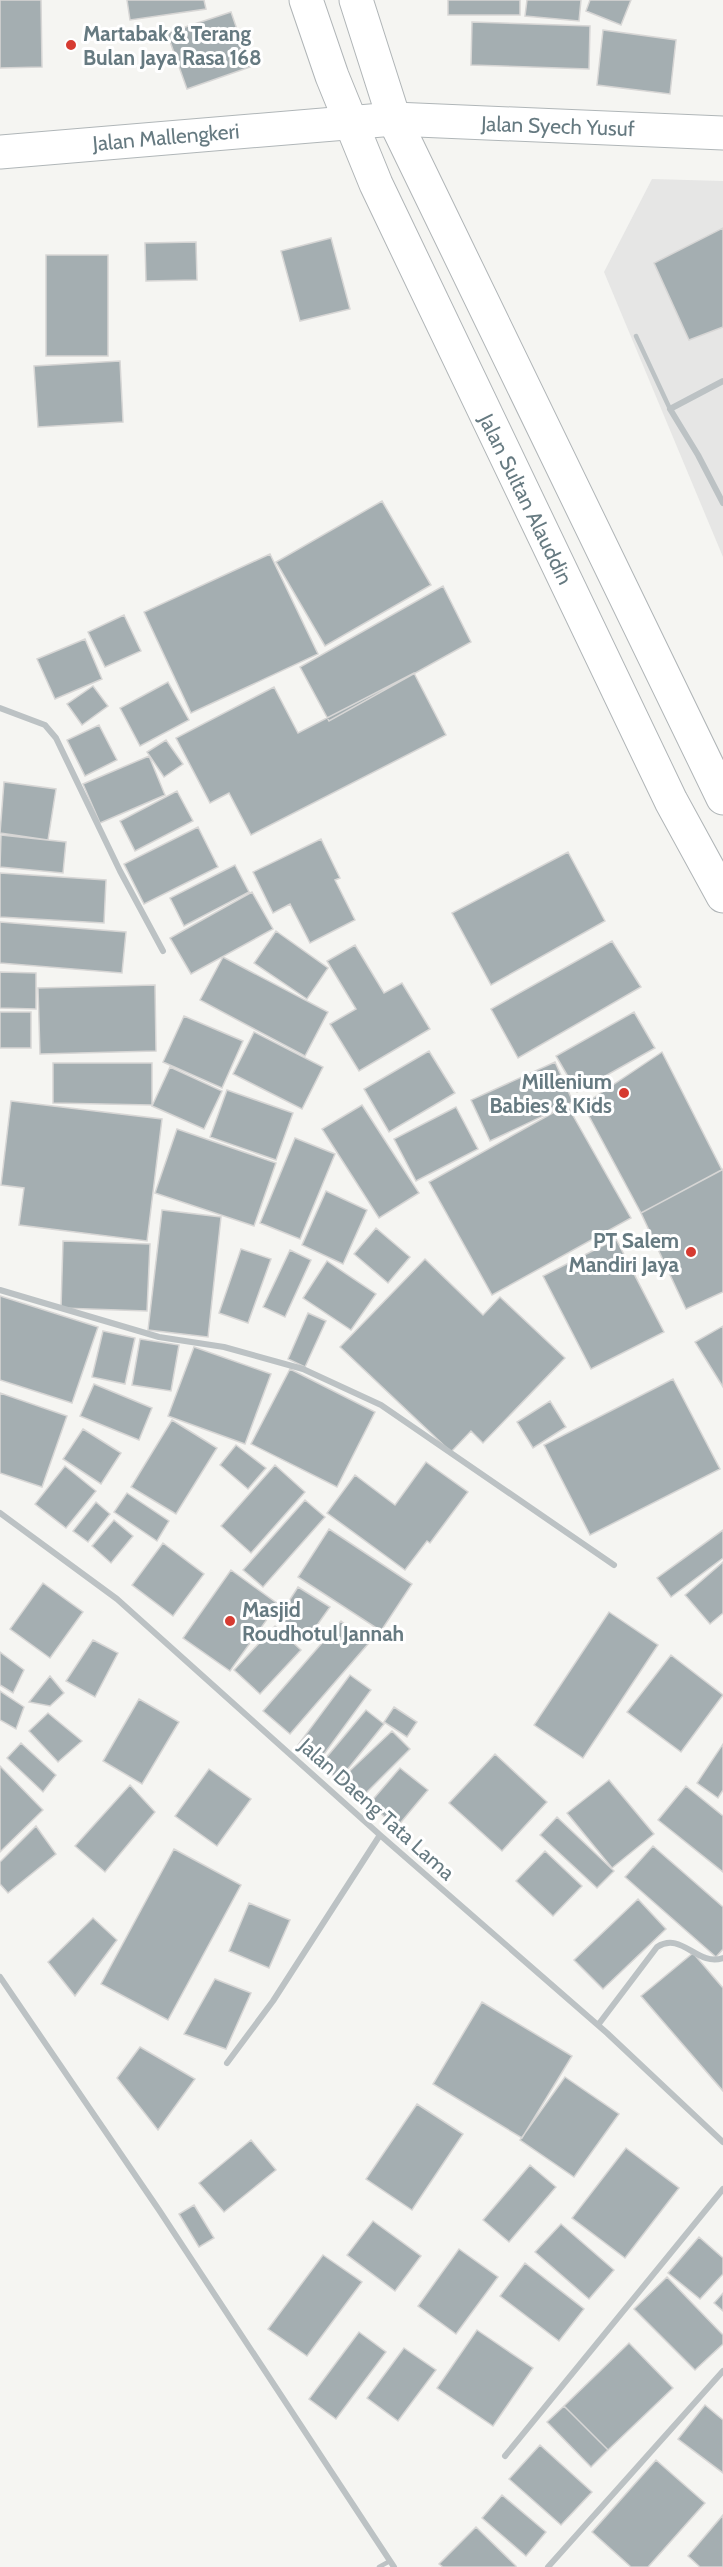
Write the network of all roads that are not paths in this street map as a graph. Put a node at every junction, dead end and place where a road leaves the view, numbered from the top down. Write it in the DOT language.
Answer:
graph roads {
  1 [pos="306,0"];
  2 [pos="356,0"];
  3 [pos="394,119"];
  4 [pos="341,122"];
  5 [pos="723,133"];
  6 [pos="1,154"];
  7 [pos="636,336"];
  8 [pos="723,381"];
  9 [pos="670,409"];
  10 [pos="723,503"];
  11 [pos="0,708"];
  12 [pos="723,798"];
  13 [pos="717,885"];
  14 [pos="163,951"];
  15 [pos="0,1290"];
  16 [pos="0,1513"];
  17 [pos="614,1565"];
  18 [pos="380,1835"];
  19 [pos="723,1958"];
  20 [pos="0,1977"];
  21 [pos="598,2025"];
  22 [pos="227,2063"];
  23 [pos="723,2142"];
  24 [pos="723,2189"];
  25 [pos="723,2371"];
  26 [pos="506,2456"];
  27 [pos="392,2564"];
  28 [pos="379,2567"];
  29 [pos="548,2567"];
  1 -- 4 [label="main road, Jalan Sultan Alauddin"];
  2 -- 3 [label="main road"];
  3 -- 4 [label="main road"];
  3 -- 5 [label="main road, Jalan Syech Yusuf"];
  3 -- 12 [label="main road"];
  4 -- 6 [label="main road, Jalan Mallengkeri"];
  4 -- 13 [label="main road, Jalan Sultan Alauddin"];
  7 -- 9 [label="lane"];
  8 -- 9 [label="street"];
  9 -- 10 [label="street"];
  11 -- 14 [label="street"];
  15 -- 17 [label="street"];
  16 -- 18 [label="street, Jalan Daeng Tata Lama"];
  18 -- 21 [label="street, Jalan Daeng Tata Lama"];
  18 -- 22 [label="street"];
  19 -- 21 [label="street"];
  20 -- 27 [label="street"];
  21 -- 23 [label="street, Jalan Daeng Tata Lama"];
  24 -- 26 [label="street"];
  25 -- 29 [label="street"];
  27 -- 28 [label="lane"];
}
